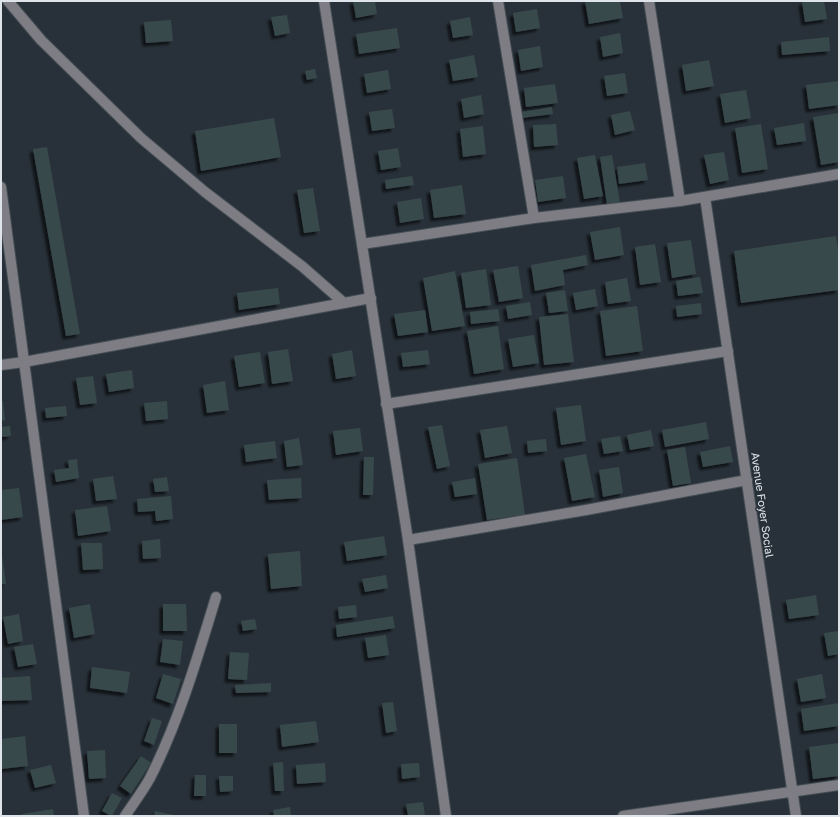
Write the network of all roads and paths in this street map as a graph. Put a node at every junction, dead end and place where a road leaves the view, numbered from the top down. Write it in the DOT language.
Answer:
graph roads {
  1 [pos="9,1"];
  2 [pos="324,1"];
  3 [pos="498,1"];
  4 [pos="649,1"];
  5 [pos="1,2"];
  6 [pos="839,174"];
  7 [pos="1,187"];
  8 [pos="705,197"];
  9 [pos="680,201"];
  10 [pos="534,218"];
  11 [pos="362,244"];
  12 [pos="371,298"];
  13 [pos="344,303"];
  14 [pos="728,352"];
  15 [pos="24,362"];
  16 [pos="1,365"];
  17 [pos="386,404"];
  18 [pos="747,480"];
  19 [pos="408,540"];
  20 [pos="216,597"];
  21 [pos="839,784"];
  22 [pos="792,791"];
  23 [pos="84,816"];
  24 [pos="124,816"];
  25 [pos="446,816"];
  26 [pos="623,816"];
  27 [pos="796,816"];
  1 -- 5 [label="street"];
  1 -- 13 [label="street"];
  2 -- 11 [label="street"];
  3 -- 10 [label="street"];
  4 -- 9 [label="street"];
  6 -- 8 [label="street"];
  7 -- 15 [label="street"];
  8 -- 9 [label="street"];
  8 -- 14 [label="street, Avenue Foyer Social"];
  9 -- 10 [label="street"];
  10 -- 11 [label="street"];
  11 -- 12 [label="street"];
  12 -- 13 [label="street"];
  12 -- 17 [label="street"];
  13 -- 15 [label="street"];
  14 -- 17 [label="street"];
  14 -- 18 [label="street, Avenue Foyer Social"];
  15 -- 16 [label="street"];
  15 -- 23 [label="street"];
  17 -- 19 [label="street"];
  18 -- 19 [label="street"];
  18 -- 22 [label="street, Avenue Foyer Social"];
  19 -- 25 [label="street"];
  20 -- 24 [label="street"];
  21 -- 22 [label="street"];
  22 -- 26 [label="street"];
  22 -- 27 [label="street, Avenue Foyer Social"];
}
